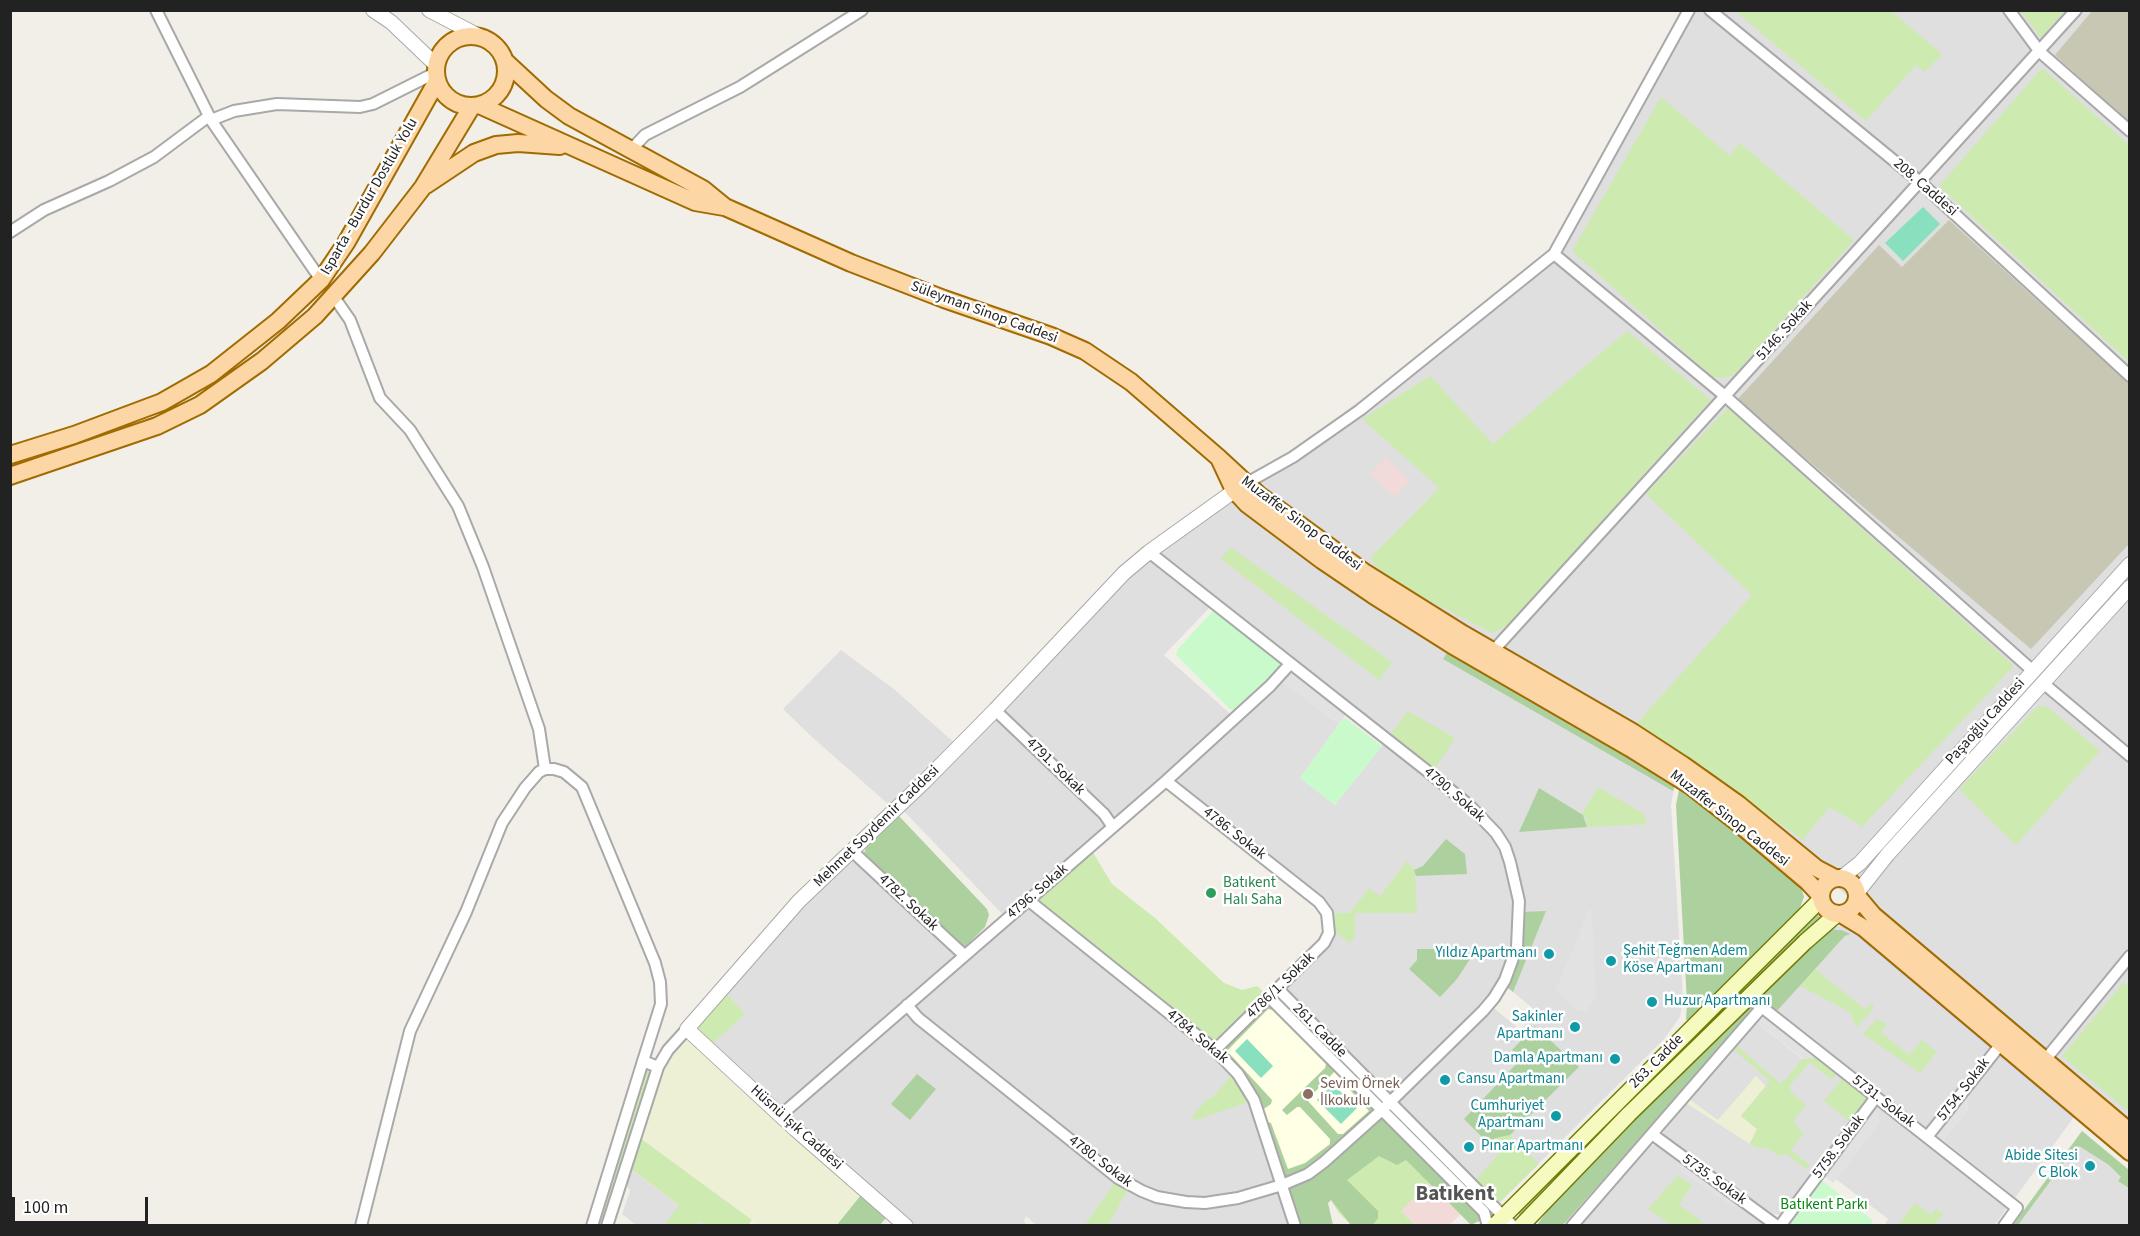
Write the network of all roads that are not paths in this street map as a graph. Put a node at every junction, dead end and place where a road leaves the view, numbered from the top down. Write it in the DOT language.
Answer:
graph roads {
  1 [pos="156,10"];
  2 [pos="374,10"];
  3 [pos="429,10"];
  4 [pos="862,10"];
  5 [pos="1689,10"];
  6 [pos="1710,10"];
  7 [pos="2009,10"];
  8 [pos="2076,10"];
  9 [pos="479,36"];
  10 [pos="2040,51"];
  11 [pos="505,61"];
  12 [pos="436,73"];
  13 [pos="476,106"];
  14 [pos="210,118"];
  15 [pos="2130,131"];
  16 [pos="571,147"];
  17 [pos="631,150"];
  18 [pos="1920,182"];
  19 [pos="423,187"];
  20 [pos="725,207"];
  21 [pos="10,232"];
  22 [pos="1554,254"];
  23 [pos="321,280"];
  24 [pos="334,297"];
  25 [pos="2130,376"];
  26 [pos="1725,396"];
  27 [pos="10,455"];
  28 [pos="1219,458"];
  29 [pos="10,476"];
  30 [pos="1240,487"];
  31 [pos="1149,552"];
  32 [pos="2130,564"];
  33 [pos="2130,587"];
  34 [pos="1493,651"];
  35 [pos="1290,663"];
  36 [pos="2033,670"];
  37 [pos="2043,682"];
  38 [pos="996,710"];
  39 [pos="2130,756"];
  40 [pos="545,769"];
  41 [pos="1166,781"];
  42 [pos="1113,827"];
  43 [pos="852,851"];
  44 [pos="1838,878"];
  45 [pos="1857,895"];
  46 [pos="1821,898"];
  47 [pos="1028,900"];
  48 [pos="1328,913"];
  49 [pos="1839,914"];
  50 [pos="964,956"];
  51 [pos="2130,956"];
  52 [pos="1274,993"];
  53 [pos="1749,997"];
  54 [pos="907,1005"];
  55 [pos="1762,1007"];
  56 [pos="687,1029"];
  57 [pos="2001,1044"];
  58 [pos="1215,1050"];
  59 [pos="2045,1060"];
  60 [pos="643,1061"];
  61 [pos="658,1067"];
  62 [pos="1876,1097"];
  63 [pos="1386,1106"];
  64 [pos="780,1115"];
  65 [pos="2130,1132"];
  66 [pos="1652,1134"];
  67 [pos="1927,1137"];
  68 [pos="2130,1152"];
  69 [pos="1282,1185"];
  70 [pos="1504,1222"];
  71 [pos="361,1226"];
  72 [pos="592,1226"];
  73 [pos="607,1226"];
  74 [pos="906,1226"];
  75 [pos="1295,1226"];
  76 [pos="1488,1226"];
  77 [pos="1521,1226"];
  78 [pos="1572,1226"];
  79 [pos="1779,1226"];
  80 [pos="2004,1226"];
  1 -- 14 [label="street"];
  2 -- 12 [label="street"];
  3 -- 9 [label="street"];
  4 -- 17 [label="street"];
  5 -- 22 [label="street"];
  6 -- 18 [label="street, 208. Caddesi"];
  7 -- 10 [label="street"];
  8 -- 10 [label="street, 5146. Sokak"];
  9 -- 11 [label="main road"];
  9 -- 12 [label="main road"];
  10 -- 15 [label="street"];
  10 -- 18 [label="street, 5146. Sokak"];
  11 -- 13 [label="main road"];
  11 -- 17 [label="main road, Süleyman Sinop Caddesi"];
  12 -- 13 [label="main road"];
  12 -- 14 [label="street"];
  12 -- 23 [label="main road, Isparta - Burdur Dostluk Yolu"];
  13 -- 16 [label="main road, Süleyman Sinop Caddesi"];
  13 -- 19 [label="main road, Isparta - Burdur Dostluk Yolu"];
  14 -- 21 [label="street"];
  14 -- 23 [label="street"];
  16 -- 19 [label="main road"];
  16 -- 20 [label="main road, Süleyman Sinop Caddesi"];
  17 -- 20 [label="main road, Süleyman Sinop Caddesi"];
  18 -- 25 [label="street, 208. Caddesi"];
  18 -- 26 [label="street, 5146. Sokak"];
  19 -- 24 [label="main road, Isparta - Burdur Dostluk Yolu"];
  20 -- 28 [label="main road, Süleyman Sinop Caddesi"];
  22 -- 26 [label="street"];
  22 -- 30 [label="street"];
  23 -- 27 [label="main road, Isparta - Burdur Dostluk Yolu"];
  24 -- 29 [label="main road, Isparta - Burdur Dostluk Yolu"];
  24 -- 40 [label="street"];
  26 -- 34 [label="street, 5146. Sokak"];
  26 -- 36 [label="street"];
  28 -- 30 [label="main road, Muzaffer Sinop Caddesi"];
  30 -- 31 [label="street, Mehmet Soydemir Caddesi"];
  30 -- 34 [label="main road, Muzaffer Sinop Caddesi"];
  30 -- 46 [label="main road, Muzaffer Sinop Caddesi"];
  31 -- 35 [label="street, 4790. Sokak"];
  31 -- 38 [label="street, Mehmet Soydemir Caddesi"];
  32 -- 36 [label="street, Paşaoğlu Caddesi"];
  33 -- 37 [label="street, Paşaoğlu Caddesi"];
  34 -- 44 [label="main road, Muzaffer Sinop Caddesi"];
  35 -- 41 [label="street, 4796. Sokak"];
  35 -- 63 [label="street, 4790. Sokak"];
  36 -- 44 [label="street, Paşaoğlu Caddesi"];
  37 -- 39 [label="street"];
  37 -- 45 [label="street, Paşaoğlu Caddesi"];
  38 -- 42 [label="street, 4791. Sokak"];
  38 -- 43 [label="street, Mehmet Soydemir Caddesi"];
  40 -- 60 [label="street"];
  40 -- 71 [label="street"];
  41 -- 42 [label="street, 4796. Sokak"];
  41 -- 48 [label="street, 4786. Sokak"];
  42 -- 47 [label="street, 4796. Sokak"];
  43 -- 50 [label="street, 4782. Sokak"];
  43 -- 56 [label="street, Mehmet Soydemir Caddesi"];
  44 -- 45 [label="main road"];
  44 -- 46 [label="main road"];
  45 -- 49 [label="main road"];
  45 -- 59 [label="main road"];
  46 -- 49 [label="main road"];
  46 -- 70 [label="main road, 263. Cadde"];
  47 -- 50 [label="street, 4796. Sokak"];
  47 -- 58 [label="street, 4784. Sokak"];
  48 -- 52 [label="street, 4786/1. Sokak"];
  49 -- 53 [label="main road, 263. Cadde"];
  49 -- 57 [label="main road"];
  50 -- 54 [label="street, 4796. Sokak"];
  51 -- 59 [label="street"];
  52 -- 58 [label="street, 4786/1. Sokak"];
  52 -- 63 [label="street, 261. Cadde"];
  53 -- 55 [label="street, 5731. Sokak"];
  53 -- 77 [label="main road, 263. Cadde"];
  54 -- 64 [label="street, 4796. Sokak"];
  54 -- 69 [label="street, 4780. Sokak"];
  55 -- 62 [label="street, 5731. Sokak"];
  55 -- 66 [label="street"];
  56 -- 61 [label="street, Mehmet Soydemir Caddesi"];
  56 -- 64 [label="street, Hüsnü Işık Caddesi"];
  57 -- 67 [label="street, 5754. Sokak"];
  57 -- 68 [label="main road"];
  58 -- 69 [label="street, 4784. Sokak"];
  59 -- 65 [label="main road"];
  60 -- 61 [label="street"];
  60 -- 72 [label="street"];
  61 -- 73 [label="street, Mehmet Soydemir Caddesi"];
  62 -- 67 [label="street, 5731. Sokak"];
  62 -- 79 [label="street, 5758. Sokak"];
  63 -- 69 [label="street, 4780. Sokak"];
  63 -- 70 [label="street, 261. Cadde"];
  63 -- 76 [label="street, 261. Cadde"];
  64 -- 74 [label="street, Hüsnü Işık Caddesi"];
  66 -- 78 [label="street"];
  66 -- 79 [label="street, 5735. Sokak"];
  67 -- 80 [label="street, 5731. Sokak"];
  69 -- 75 [label="street, 4784. Sokak"];
}
